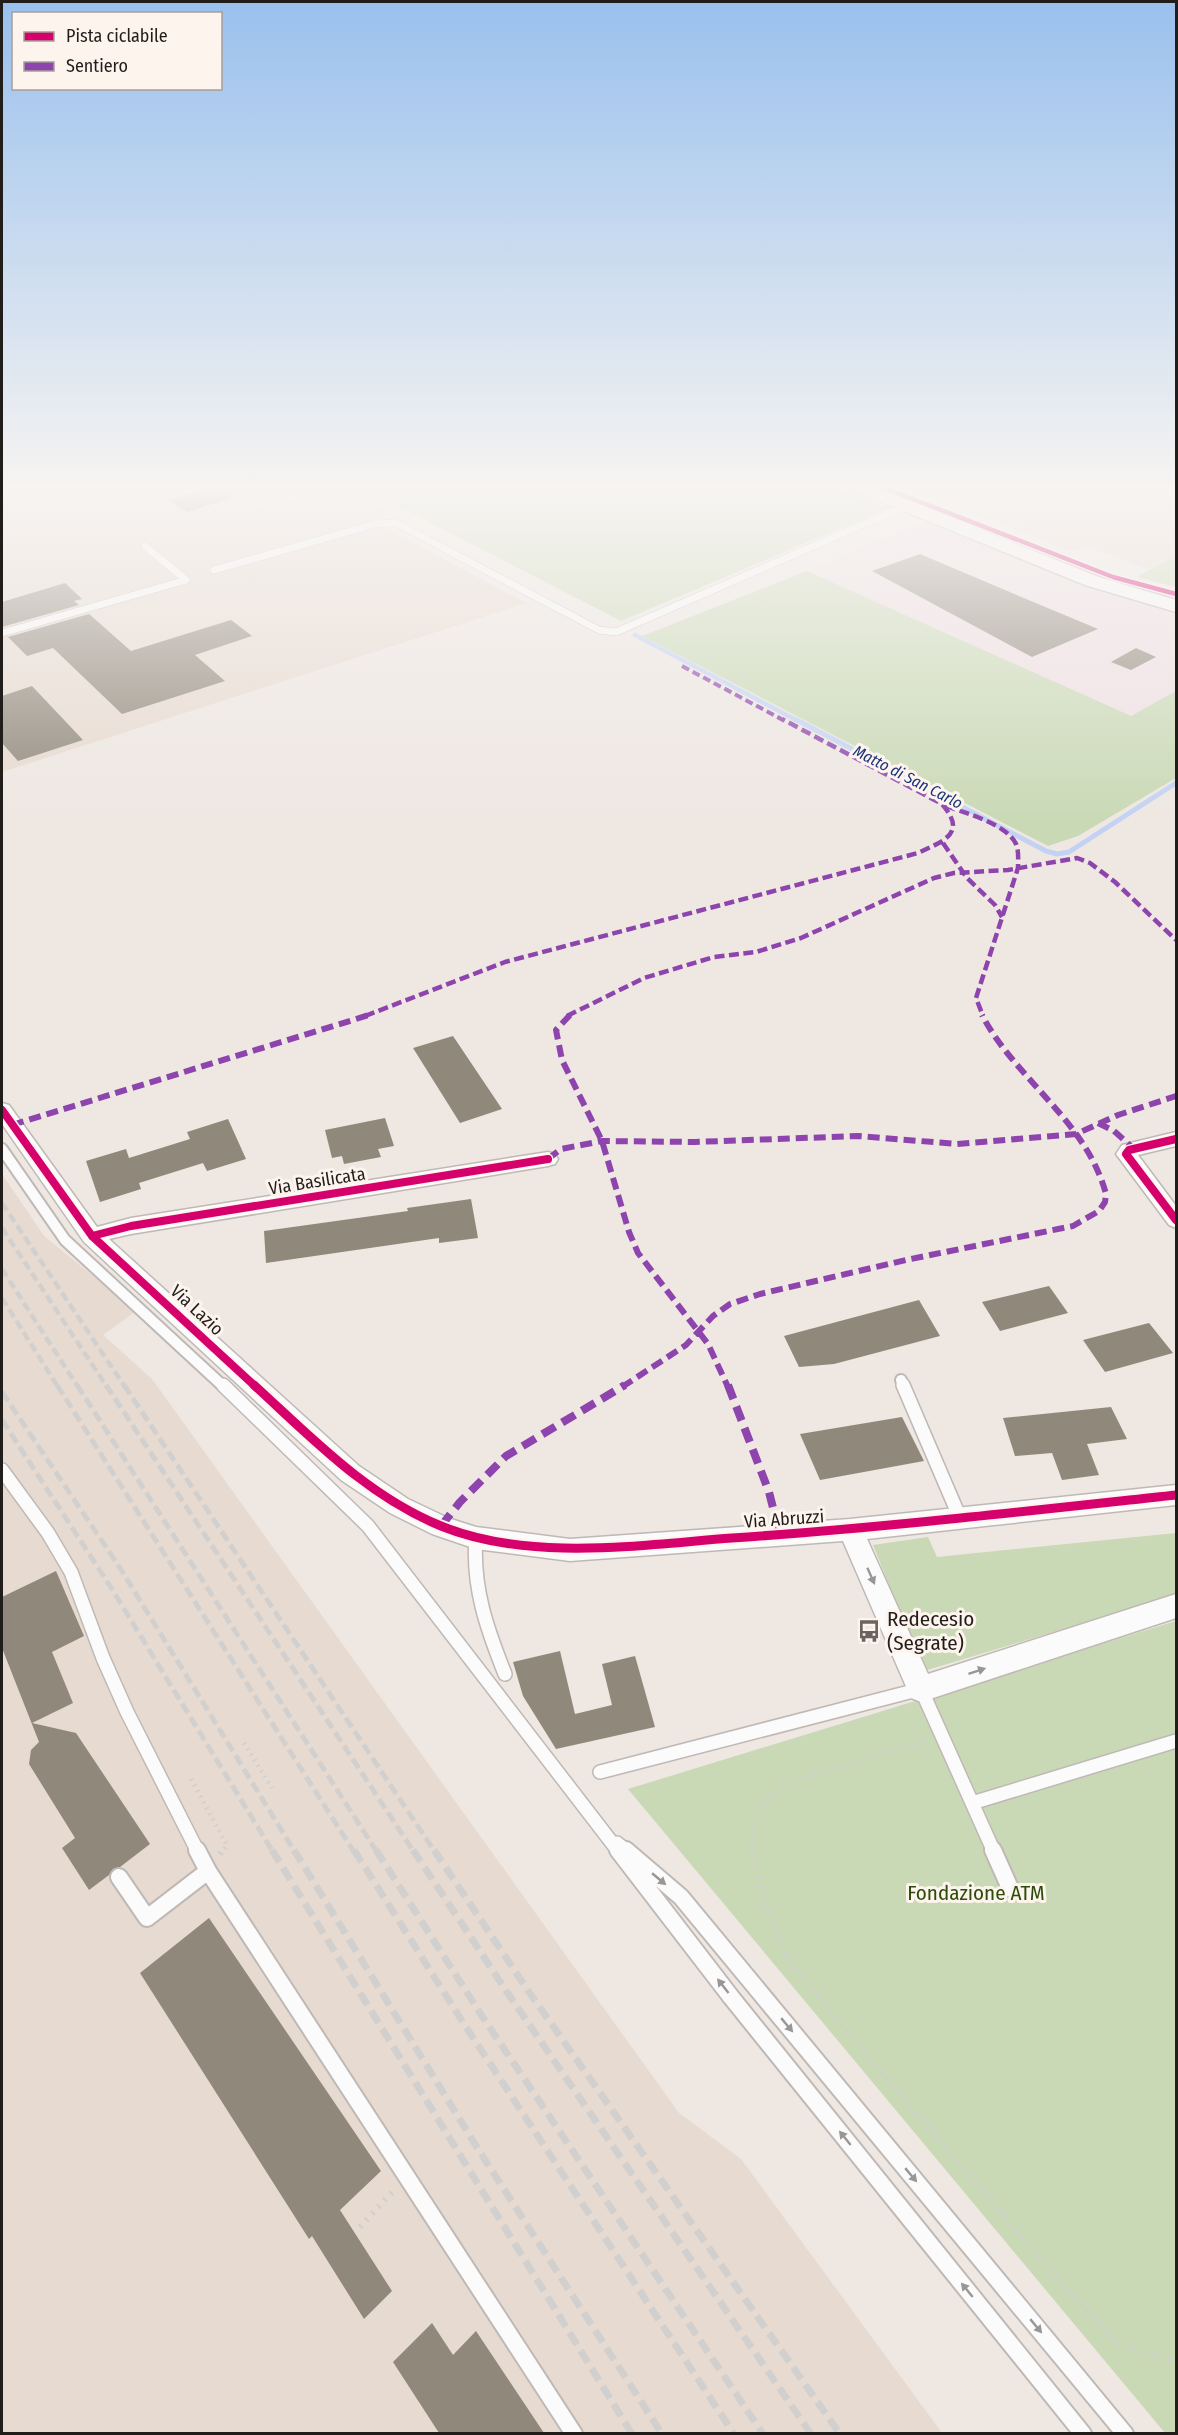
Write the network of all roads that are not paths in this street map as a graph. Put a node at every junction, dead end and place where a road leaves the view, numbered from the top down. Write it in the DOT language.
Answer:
graph roads {
  1 [pos="119,599"];
  2 [pos="539,599"];
  3 [pos="693,599"];
  4 [pos="1152,599"];
  5 [pos="1176,606"];
  6 [pos="2,633"];
  7 [pos="2,1110"];
  8 [pos="1176,1139"];
  9 [pos="2,1149"];
  10 [pos="548,1159"];
  11 [pos="1176,1220"];
  12 [pos="92,1236"];
  13 [pos="901,1380"];
  14 [pos="2,1470"];
  15 [pos="1176,1495"];
  16 [pos="399,1506"];
  17 [pos="960,1518"];
  18 [pos="849,1530"];
  19 [pos="476,1538"];
  20 [pos="1176,1606"];
  21 [pos="505,1674"];
  22 [pos="921,1689"];
  23 [pos="1176,1741"];
  24 [pos="600,1772"];
  25 [pos="972,1803"];
  26 [pos="598,1827"];
  27 [pos="208,1871"];
  28 [pos="119,1877"];
  29 [pos="1010,1888"];
  30 [pos="573,2433"];
  31 [pos="1083,2433"];
  32 [pos="1125,2433"];
  1 -- 6 [label="lane"];
  2 -- 3 [label="lane"];
  4 -- 5 [label="street"];
  7 -- 12 [label="street, Via Lazio"];
  8 -- 11 [label="street"];
  9 -- 26 [label="lane"];
  10 -- 12 [label="street, Via Basilicata"];
  12 -- 16 [label="street, Via Lazio"];
  13 -- 17 [label="lane"];
  14 -- 27 [label="lane"];
  15 -- 17 [label="street, Via Abruzzi"];
  16 -- 19 [label="street, Via Abruzzi"];
  17 -- 18 [label="street, Via Abruzzi"];
  18 -- 19 [label="street, Via Abruzzi"];
  18 -- 22 [label="street, Via Abruzzi, one-way"];
  19 -- 21 [label="lane"];
  22 -- 20 [label="street, one-way"];
  22 -- 24 [label="lane"];
  22 -- 25 [label="lane"];
  23 -- 25 [label="lane"];
  25 -- 29 [label="lane"];
  31 -- 26 [label="lane, one-way"];
  26 -- 32 [label="lane, one-way"];
  27 -- 28 [label="lane"];
  27 -- 30 [label="lane"];
}
